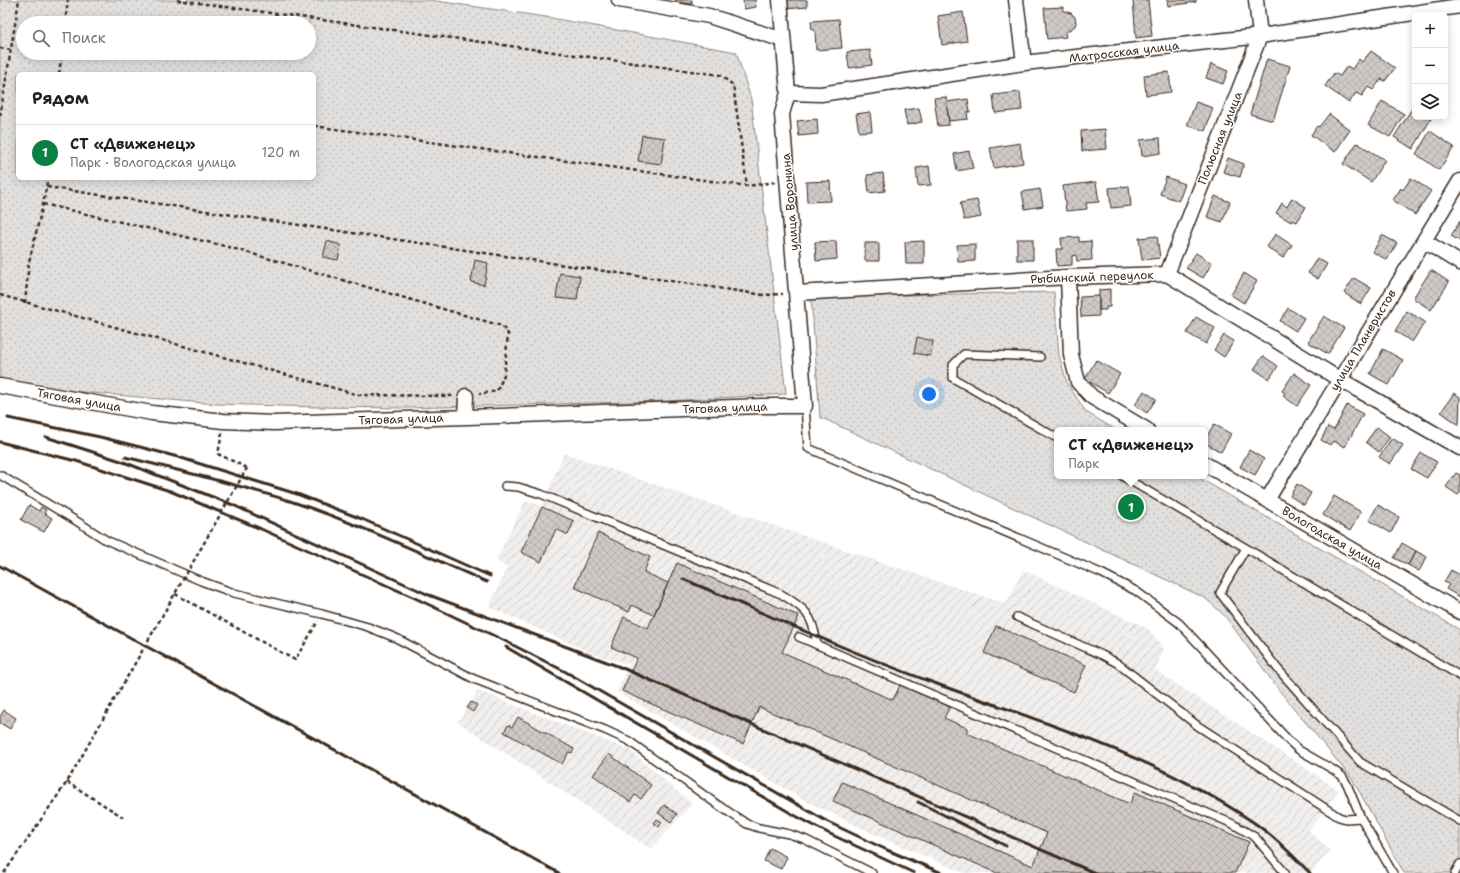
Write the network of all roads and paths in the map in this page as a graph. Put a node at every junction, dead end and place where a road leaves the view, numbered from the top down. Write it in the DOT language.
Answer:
graph roads {
  1 [pos="19,0"];
  2 [pos="68,0"];
  3 [pos="177,0"];
  4 [pos="619,0"];
  5 [pos="780,0"];
  6 [pos="1016,0"];
  7 [pos="1256,0"];
  8 [pos="1460,6"];
  9 [pos="16,16"];
  10 [pos="66,16"];
  11 [pos="293,16"];
  12 [pos="16,19"];
  13 [pos="316,19"];
  14 [pos="1260,36"];
  15 [pos="783,40"];
  16 [pos="0,48"];
  17 [pos="11,50"];
  18 [pos="61,60"];
  19 [pos="1024,63"];
  20 [pos="59,72"];
  21 [pos="788,92"];
  22 [pos="0,116"];
  23 [pos="316,126"];
  24 [pos="48,180"];
  25 [pos="788,180"];
  26 [pos="1460,181"];
  27 [pos="747,186"];
  28 [pos="47,188"];
  29 [pos="43,204"];
  30 [pos="1424,240"];
  31 [pos="1460,263"];
  32 [pos="1167,274"];
  33 [pos="1068,278"];
  34 [pos="797,293"];
  35 [pos="0,295"];
  36 [pos="25,303"];
  37 [pos="1040,357"];
  38 [pos="1339,379"];
  39 [pos="0,386"];
  40 [pos="466,396"];
  41 [pos="805,406"];
  42 [pos="465,417"];
  43 [pos="223,421"];
  44 [pos="1143,427"];
  45 [pos="1054,436"];
  46 [pos="1460,448"];
  47 [pos="1208,466"];
  48 [pos="0,475"];
  49 [pos="1127,479"];
  50 [pos="505,486"];
  51 [pos="1267,500"];
  52 [pos="1246,548"];
  53 [pos="175,594"];
  54 [pos="1460,612"];
  55 [pos="322,614"];
  56 [pos="1017,617"];
  57 [pos="799,637"];
  58 [pos="817,645"];
  59 [pos="1460,676"];
  60 [pos="67,782"];
  61 [pos="123,817"];
  62 [pos="1362,818"];
  63 [pos="1460,821"];
  64 [pos="1460,864"];
  65 [pos="4,873"];
  66 [pos="872,873"];
  67 [pos="1285,873"];
  68 [pos="1393,873"];
  69 [pos="1455,873"];
  1 -- 9 [label="path"];
  2 -- 10 [label="path"];
  3 -- 11 [label="path"];
  4 -- 15 [label="street"];
  5 -- 15 [label="street, улица Воронина"];
  6 -- 19 [label="street"];
  7 -- 14 [label="street, Полюсная улица"];
  8 -- 14 [label="street, Матросская улица"];
  12 -- 17 [label="path"];
  13 -- 27 [label="path"];
  14 -- 19 [label="street, Матросская улица"];
  14 -- 32 [label="street, Полюсная улица"];
  15 -- 21 [label="street, улица Воронина"];
  16 -- 17 [label="path"];
  17 -- 22 [label="path"];
  18 -- 20 [label="path"];
  19 -- 21 [label="street, Матросская улица"];
  21 -- 25 [label="street, улица Воронина"];
  23 -- 27 [label="path"];
  24 -- 28 [label="path"];
  25 -- 27 [label="path"];
  25 -- 34 [label="street, улица Воронина"];
  26 -- 30 [label="street, улица Планеристов"];
  28 -- 29 [label="path"];
  28 -- 34 [label="path"];
  29 -- 36 [label="path"];
  29 -- 40 [label="path"];
  30 -- 31 [label="street"];
  30 -- 38 [label="street, улица Планеристов"];
  32 -- 33 [label="street, Рыбинский переулок"];
  32 -- 38 [label="street, Рыбинский переулок"];
  33 -- 34 [label="street, Рыбинский переулок"];
  33 -- 44 [label="street"];
  34 -- 41 [label="street, улица Воронина"];
  35 -- 36 [label="path"];
  36 -- 40 [label="path"];
  37 -- 45 [label="lane"];
  38 -- 46 [label="street, Рыбинский переулок"];
  38 -- 51 [label="street, улица Планеристов"];
  39 -- 43 [label="street, Тяговая улица"];
  40 -- 42 [label="street"];
  41 -- 42 [label="street, Тяговая улица"];
  41 -- 62 [label="lane"];
  42 -- 43 [label="street, Тяговая улица"];
  43 -- 53 [label="path, bridge"];
  47 -- 51 [label="street, Вологодская улица"];
  48 -- 55 [label="lane"];
  49 -- 52 [label="lane"];
  50 -- 58 [label="lane"];
  51 -- 54 [label="street, Вологодская улица"];
  52 -- 59 [label="lane"];
  52 -- 63 [label="lane"];
  53 -- 55 [label="path"];
  53 -- 60 [label="path, bridge"];
  55 -- 66 [label="lane"];
  56 -- 62 [label="lane"];
  57 -- 58 [label="lane"];
  58 -- 67 [label="lane"];
  60 -- 61 [label="path"];
  60 -- 65 [label="path, bridge"];
  62 -- 68 [label="lane"];
  64 -- 69 [label="lane"];
}
